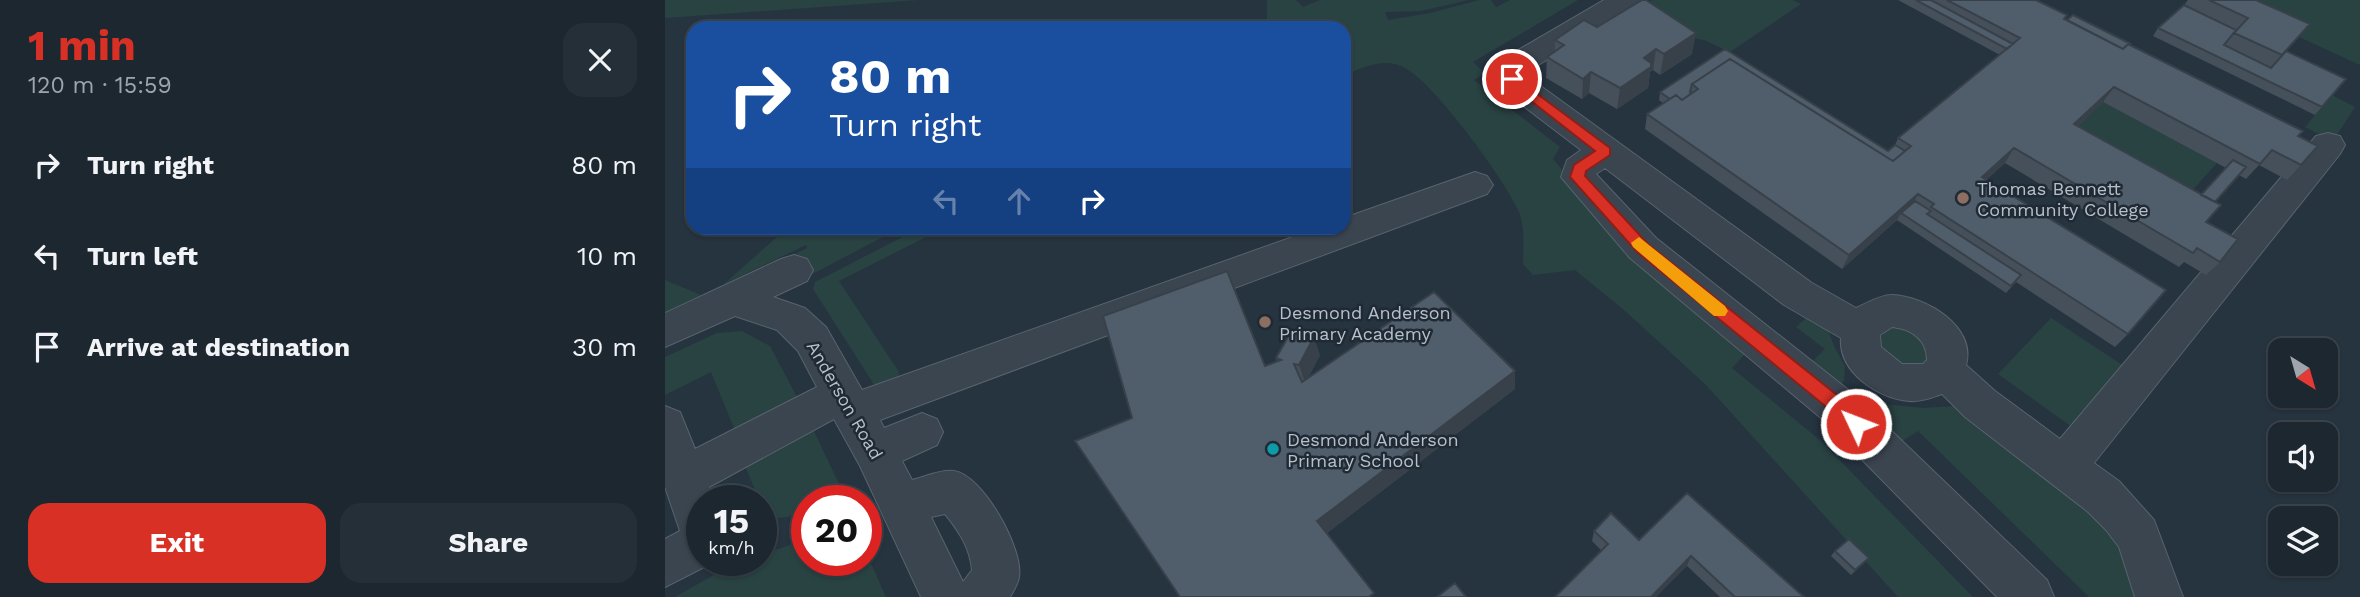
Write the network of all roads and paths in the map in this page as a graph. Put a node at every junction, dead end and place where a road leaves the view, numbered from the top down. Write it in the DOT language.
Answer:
graph roads {
  1 [pos="1626,0"];
  2 [pos="2328,145"];
  3 [pos="1605,151"];
  4 [pos="1475,185"];
  5 [pos="1351,228"];
  6 [pos="1331,235"];
  7 [pos="794,270"];
  8 [pos="732,299"];
  9 [pos="1861,330"];
  10 [pos="665,331"];
  11 [pos="1878,371"];
  12 [pos="1945,372"];
  13 [pos="847,403"];
  14 [pos="1836,405"];
  15 [pos="665,425"];
  16 [pos="922,432"];
  17 [pos="875,452"];
  18 [pos="2064,467"];
  19 [pos="684,478"];
  20 [pos="686,485"];
  21 [pos="901,504"];
  22 [pos="686,553"];
  23 [pos="665,564"];
  24 [pos="946,597"];
  25 [pos="981,597"];
  26 [pos="2030,597"];
  27 [pos="2159,597"];
  1 -- 3 [label="street"];
  2 -- 18 [label="street"];
  3 -- 9 [label="street"];
  3 -- 14 [label="street"];
  4 -- 5 [label="street"];
  6 -- 13 [label="street"];
  7 -- 8 [label="street"];
  8 -- 10 [label="street"];
  8 -- 13 [label="street, Anderson Road"];
  9 -- 11 [label="street"];
  9 -- 12 [label="street"];
  11 -- 12 [label="street"];
  11 -- 14 [label="street"];
  12 -- 18 [label="street"];
  13 -- 17 [label="street, Anderson Road"];
  13 -- 19 [label="street"];
  14 -- 26 [label="street"];
  15 -- 19 [label="street"];
  16 -- 17 [label="street"];
  17 -- 21 [label="street, Anderson Road"];
  18 -- 27 [label="street"];
  19 -- 20 [label="street"];
  21 -- 24 [label="street, Anderson Road"];
  21 -- 25 [label="street"];
  22 -- 23 [label="street"];
}
